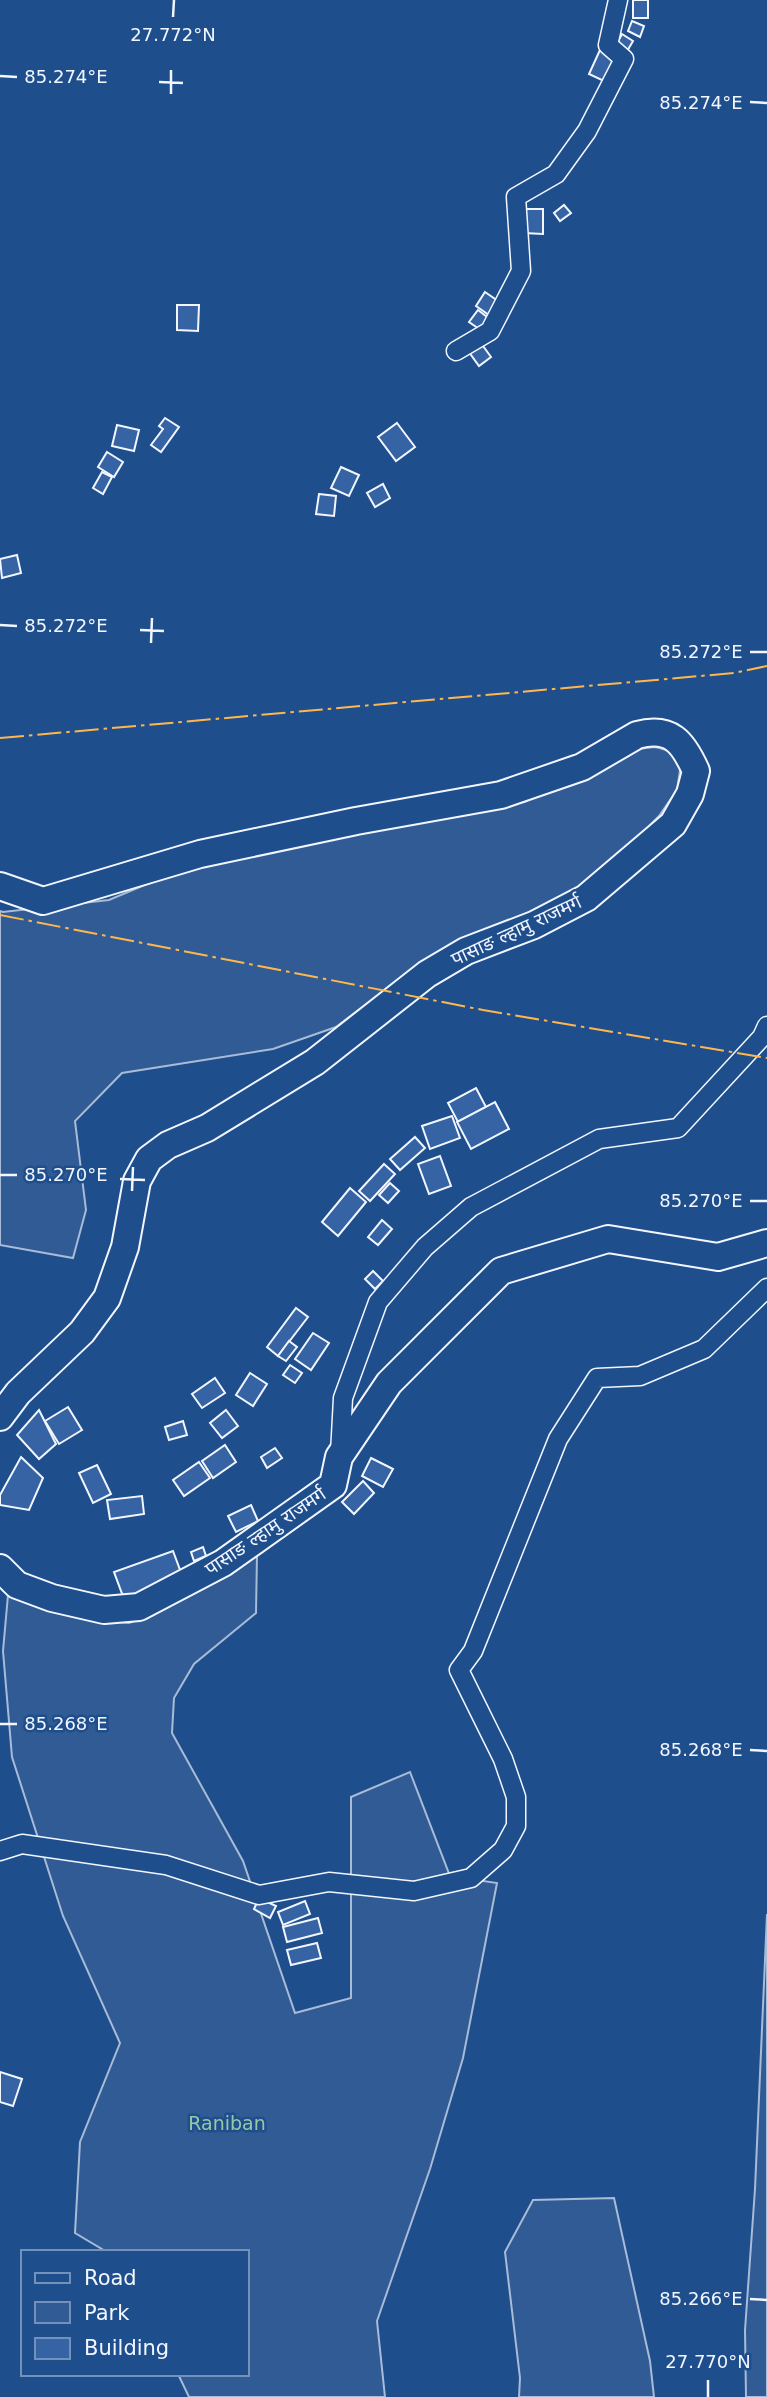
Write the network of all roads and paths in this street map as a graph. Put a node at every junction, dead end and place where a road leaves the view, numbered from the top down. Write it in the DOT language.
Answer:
graph roads {
  1 [pos="618,0"];
  2 [pos="456,351"];
  3 [pos="0,886"];
  4 [pos="767,1026"];
  5 [pos="767,1243"];
  6 [pos="767,1288"];
  7 [pos="0,1417"];
  8 [pos="339,1457"];
  9 [pos="0,1569"];
  10 [pos="0,1851"];
  1 -- 2 [label="street"];
  3 -- 7 [label="main road, पासाङ ल्हामु राजमर्ग"];
  4 -- 8 [label="street"];
  5 -- 8 [label="main road, पासाङ ल्हामु राजमर्ग"];
  6 -- 10 [label="street"];
  8 -- 9 [label="main road, पासाङ ल्हामु राजमर्ग"];
}
